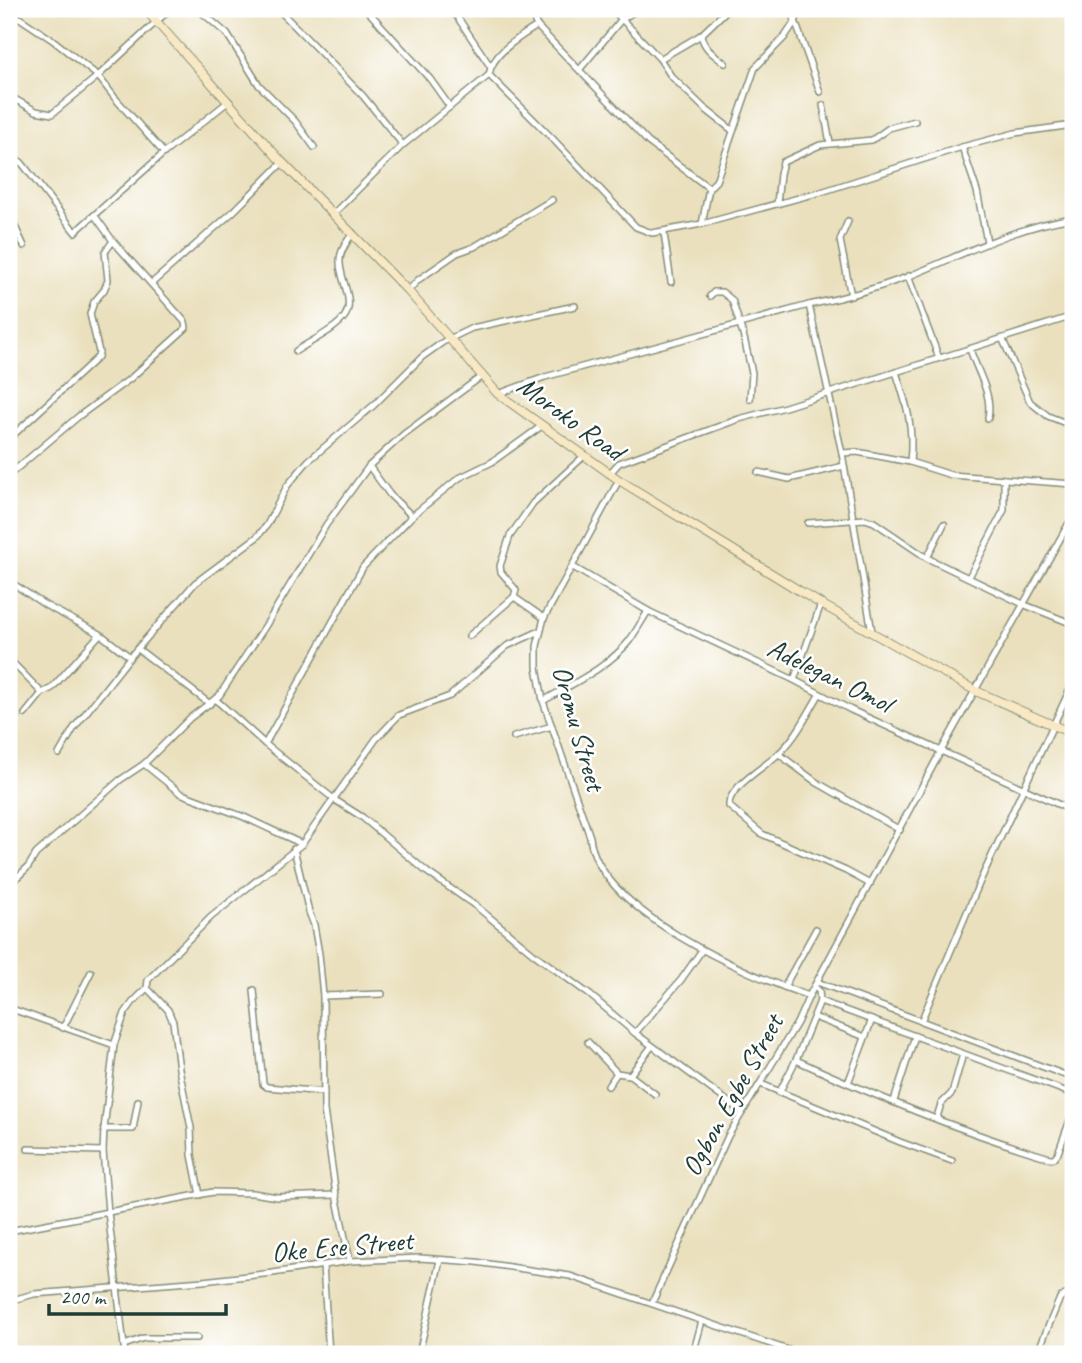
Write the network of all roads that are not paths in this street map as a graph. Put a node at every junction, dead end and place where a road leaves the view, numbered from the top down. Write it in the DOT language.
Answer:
graph roads {
  1 [pos="145,9"];
  2 [pos="170,9"];
  3 [pos="198,9"];
  4 [pos="278,9"];
  5 [pos="366,9"];
  6 [pos="452,9"];
  7 [pos="529,9"];
  8 [pos="612,9"];
  9 [pos="638,9"];
  10 [pos="728,9"];
  11 [pos="791,9"];
  12 [pos="9,11"];
  13 [pos="156,20"];
  14 [pos="621,20"];
  15 [pos="796,20"];
  16 [pos="537,26"];
  17 [pos="701,35"];
  18 [pos="660,60"];
  19 [pos="725,63"];
  20 [pos="490,66"];
  21 [pos="580,69"];
  22 [pos="489,75"];
  23 [pos="99,76"];
  24 [pos="820,92"];
  25 [pos="9,96"];
  26 [pos="229,101"];
  27 [pos="823,105"];
  28 [pos="450,107"];
  29 [pos="915,121"];
  30 [pos="1073,125"];
  31 [pos="732,130"];
  32 [pos="830,144"];
  33 [pos="403,145"];
  34 [pos="314,147"];
  35 [pos="962,147"];
  36 [pos="164,153"];
  37 [pos="283,162"];
  38 [pos="9,163"];
  39 [pos="709,188"];
  40 [pos="552,200"];
  41 [pos="777,204"];
  42 [pos="334,213"];
  43 [pos="9,214"];
  44 [pos="95,216"];
  45 [pos="1073,218"];
  46 [pos="848,221"];
  47 [pos="702,224"];
  48 [pos="353,233"];
  49 [pos="664,233"];
  50 [pos="113,241"];
  51 [pos="987,242"];
  52 [pos="24,246"];
  53 [pos="908,276"];
  54 [pos="671,282"];
  55 [pos="152,283"];
  56 [pos="408,291"];
  57 [pos="710,296"];
  58 [pos="851,296"];
  59 [pos="810,305"];
  60 [pos="575,306"];
  61 [pos="1073,318"];
  62 [pos="740,324"];
  63 [pos="451,340"];
  64 [pos="1003,340"];
  65 [pos="970,349"];
  66 [pos="296,351"];
  67 [pos="939,358"];
  68 [pos="896,372"];
  69 [pos="482,376"];
  70 [pos="829,393"];
  71 [pos="498,394"];
  72 [pos="750,399"];
  73 [pos="988,418"];
  74 [pos="543,425"];
  75 [pos="1073,426"];
  76 [pos="9,439"];
  77 [pos="842,453"];
  78 [pos="584,456"];
  79 [pos="910,462"];
  80 [pos="369,466"];
  81 [pos="844,466"];
  82 [pos="758,472"];
  83 [pos="609,474"];
  84 [pos="9,475"];
  85 [pos="1004,479"];
  86 [pos="619,480"];
  87 [pos="1073,484"];
  88 [pos="412,516"];
  89 [pos="1073,516"];
  90 [pos="852,520"];
  91 [pos="808,523"];
  92 [pos="944,524"];
  93 [pos="927,558"];
  94 [pos="573,567"];
  95 [pos="969,577"];
  96 [pos="9,581"];
  97 [pos="514,597"];
  98 [pos="821,604"];
  99 [pos="1025,605"];
  100 [pos="648,611"];
  101 [pos="544,618"];
  102 [pos="1073,624"];
  103 [pos="540,631"];
  104 [pos="872,632"];
  105 [pos="100,634"];
  106 [pos="469,636"];
  107 [pos="138,649"];
  108 [pos="130,657"];
  109 [pos="9,659"];
  110 [pos="794,680"];
  111 [pos="1073,683"];
  112 [pos="976,691"];
  113 [pos="42,693"];
  114 [pos="819,695"];
  115 [pos="543,701"];
  116 [pos="212,702"];
  117 [pos="25,714"];
  118 [pos="552,726"];
  119 [pos="1054,726"];
  120 [pos="1073,734"];
  121 [pos="513,737"];
  122 [pos="265,744"];
  123 [pos="941,751"];
  124 [pos="59,754"];
  125 [pos="779,754"];
  126 [pos="144,764"];
  127 [pos="1025,788"];
  128 [pos="335,800"];
  129 [pos="1073,810"];
  130 [pos="900,830"];
  131 [pos="302,844"];
  132 [pos="295,849"];
  133 [pos="870,884"];
  134 [pos="9,885"];
  135 [pos="816,929"];
  136 [pos="702,950"];
  137 [pos="91,972"];
  138 [pos="816,984"];
  139 [pos="784,987"];
  140 [pos="147,988"];
  141 [pos="254,990"];
  142 [pos="382,994"];
  143 [pos="323,996"];
  144 [pos="809,996"];
  145 [pos="820,1001"];
  146 [pos="9,1008"];
  147 [pos="814,1017"];
  148 [pos="922,1019"];
  149 [pos="871,1022"];
  150 [pos="63,1028"];
  151 [pos="635,1033"];
  152 [pos="915,1035"];
  153 [pos="865,1037"];
  154 [pos="588,1042"];
  155 [pos="114,1045"];
  156 [pos="652,1046"];
  157 [pos="963,1054"];
  158 [pos="796,1060"];
  159 [pos="617,1073"];
  160 [pos="630,1075"];
  161 [pos="1073,1078"];
  162 [pos="848,1083"];
  163 [pos="761,1084"];
  164 [pos="608,1086"];
  165 [pos="324,1092"];
  166 [pos="779,1093"];
  167 [pos="656,1094"];
  168 [pos="1073,1094"];
  169 [pos="138,1101"];
  170 [pos="894,1101"];
  171 [pos="742,1112"];
  172 [pos="1073,1112"];
  173 [pos="937,1117"];
  174 [pos="104,1129"];
  175 [pos="27,1149"];
  176 [pos="103,1151"];
  177 [pos="952,1161"];
  178 [pos="200,1195"];
  179 [pos="336,1195"];
  180 [pos="108,1212"];
  181 [pos="9,1229"];
  182 [pos="440,1260"];
  183 [pos="350,1261"];
  184 [pos="323,1266"];
  185 [pos="116,1288"];
  186 [pos="1073,1299"];
  187 [pos="9,1301"];
  188 [pos="652,1303"];
  189 [pos="702,1321"];
  190 [pos="197,1338"];
  191 [pos="124,1346"];
  192 [pos="781,1351"];
  193 [pos="124,1354"];
  194 [pos="329,1354"];
  195 [pos="419,1354"];
  196 [pos="693,1354"];
  197 [pos="800,1354"];
  198 [pos="1037,1354"];
  1 -- 13 [label="street, Moroko Road"];
  2 -- 13 [label="street"];
  3 -- 34 [label="street"];
  4 -- 33 [label="street"];
  5 -- 28 [label="street"];
  6 -- 20 [label="street"];
  7 -- 16 [label="street"];
  8 -- 14 [label="street"];
  9 -- 14 [label="street"];
  10 -- 17 [label="street"];
  11 -- 15 [label="street"];
  12 -- 23 [label="street"];
  13 -- 23 [label="street"];
  13 -- 26 [label="street, Moroko Road"];
  14 -- 18 [label="street"];
  14 -- 21 [label="street"];
  15 -- 24 [label="street"];
  15 -- 31 [label="street"];
  16 -- 20 [label="street"];
  16 -- 21 [label="street"];
  17 -- 18 [label="street"];
  17 -- 19 [label="street"];
  18 -- 31 [label="street"];
  20 -- 22 [label="street"];
  21 -- 39 [label="street"];
  22 -- 28 [label="street"];
  22 -- 49 [label="street"];
  23 -- 25 [label="street"];
  23 -- 36 [label="street"];
  26 -- 36 [label="street"];
  26 -- 37 [label="street, Moroko Road"];
  27 -- 32 [label="street"];
  28 -- 33 [label="street"];
  29 -- 32 [label="street"];
  30 -- 35 [label="street"];
  31 -- 39 [label="street"];
  32 -- 41 [label="street"];
  33 -- 42 [label="street"];
  35 -- 41 [label="street"];
  35 -- 51 [label="street"];
  36 -- 44 [label="street"];
  37 -- 42 [label="street, Moroko Road"];
  37 -- 55 [label="street"];
  38 -- 44 [label="street"];
  39 -- 47 [label="street"];
  40 -- 56 [label="street"];
  41 -- 47 [label="street"];
  42 -- 48 [label="street, Moroko Road"];
  43 -- 52 [label="street"];
  44 -- 50 [label="street"];
  45 -- 51 [label="street"];
  46 -- 58 [label="street"];
  47 -- 49 [label="street"];
  48 -- 56 [label="street, Moroko Road"];
  48 -- 66 [label="street"];
  49 -- 54 [label="street"];
  50 -- 55 [label="street"];
  50 -- 76 [label="street"];
  51 -- 53 [label="street"];
  53 -- 58 [label="street"];
  53 -- 67 [label="street"];
  55 -- 84 [label="street"];
  56 -- 63 [label="street, Moroko Road"];
  57 -- 62 [label="street"];
  58 -- 59 [label="street"];
  59 -- 62 [label="street"];
  59 -- 70 [label="street"];
  60 -- 63 [label="street"];
  61 -- 64 [label="street"];
  62 -- 71 [label="street"];
  62 -- 72 [label="street"];
  63 -- 69 [label="street, Moroko Road"];
  63 -- 107 [label="street"];
  64 -- 65 [label="street"];
  64 -- 75 [label="street"];
  65 -- 67 [label="street"];
  65 -- 73 [label="street"];
  67 -- 68 [label="street"];
  68 -- 70 [label="street"];
  68 -- 79 [label="street"];
  69 -- 71 [label="street, Moroko Road"];
  69 -- 80 [label="street"];
  70 -- 77 [label="street"];
  70 -- 83 [label="street"];
  71 -- 74 [label="street, Moroko Road"];
  74 -- 78 [label="street, Moroko Road"];
  74 -- 88 [label="street"];
  77 -- 79 [label="street"];
  77 -- 81 [label="street"];
  78 -- 83 [label="street, Moroko Road"];
  78 -- 97 [label="street"];
  79 -- 85 [label="street"];
  80 -- 88 [label="street"];
  80 -- 116 [label="street"];
  81 -- 82 [label="street"];
  81 -- 90 [label="street"];
  83 -- 86 [label="street, Moroko Road"];
  85 -- 87 [label="street"];
  85 -- 95 [label="street"];
  86 -- 94 [label="street, Oromu Street"];
  86 -- 98 [label="street, Moroko Road"];
  88 -- 122 [label="street"];
  89 -- 99 [label="street"];
  90 -- 91 [label="street"];
  90 -- 93 [label="street"];
  90 -- 104 [label="street"];
  92 -- 93 [label="street"];
  93 -- 95 [label="street"];
  94 -- 100 [label="street, Adelegan Omol"];
  94 -- 101 [label="street, Oromu Street"];
  95 -- 99 [label="street"];
  96 -- 105 [label="street"];
  97 -- 101 [label="street"];
  97 -- 106 [label="street"];
  98 -- 104 [label="street, Moroko Road"];
  98 -- 110 [label="street"];
  99 -- 102 [label="street"];
  99 -- 112 [label="street"];
  100 -- 110 [label="street, Adelegan Omol"];
  100 -- 115 [label="street"];
  101 -- 103 [label="street, Oromu Street"];
  103 -- 115 [label="street, Oromu Street"];
  103 -- 128 [label="street"];
  104 -- 112 [label="street, Moroko Road"];
  105 -- 108 [label="street"];
  105 -- 113 [label="street"];
  107 -- 108 [label="street"];
  107 -- 116 [label="street"];
  108 -- 124 [label="street"];
  109 -- 113 [label="street"];
  110 -- 114 [label="street, Adelegan Omol"];
  111 -- 119 [label="street"];
  112 -- 119 [label="street, Moroko Road"];
  112 -- 123 [label="street"];
  113 -- 117 [label="street"];
  114 -- 123 [label="street, Adelegan Omol"];
  114 -- 125 [label="street"];
  115 -- 118 [label="street, Oromu Street"];
  116 -- 122 [label="street"];
  116 -- 126 [label="street"];
  118 -- 121 [label="street"];
  118 -- 136 [label="street, Oromu Street"];
  119 -- 120 [label="street, Moroko Road"];
  119 -- 127 [label="street"];
  122 -- 128 [label="street"];
  123 -- 127 [label="street, Adelegan Omol"];
  123 -- 130 [label="street"];
  125 -- 130 [label="street"];
  125 -- 133 [label="street"];
  126 -- 131 [label="street"];
  126 -- 134 [label="street"];
  127 -- 129 [label="street, Adelegan Omol"];
  127 -- 148 [label="street"];
  128 -- 131 [label="street"];
  128 -- 151 [label="street"];
  130 -- 133 [label="street"];
  131 -- 132 [label="street"];
  132 -- 140 [label="street"];
  132 -- 143 [label="street"];
  133 -- 138 [label="street, Ogbon Egbe Street"];
  135 -- 139 [label="street"];
  136 -- 139 [label="street"];
  136 -- 151 [label="street"];
  137 -- 150 [label="street"];
  138 -- 144 [label="street, Ogbon Egbe Street"];
  138 -- 145 [label="street"];
  138 -- 148 [label="street"];
  139 -- 144 [label="street"];
  140 -- 155 [label="street"];
  140 -- 178 [label="street"];
  141 -- 165 [label="street"];
  142 -- 143 [label="street"];
  143 -- 165 [label="street"];
  144 -- 163 [label="street, Ogbon Egbe Street"];
  145 -- 147 [label="street"];
  145 -- 149 [label="street"];
  146 -- 150 [label="street"];
  147 -- 153 [label="street"];
  147 -- 158 [label="street"];
  148 -- 161 [label="street"];
  149 -- 152 [label="street"];
  149 -- 153 [label="street"];
  150 -- 155 [label="street"];
  151 -- 156 [label="street"];
  152 -- 157 [label="street"];
  152 -- 170 [label="street"];
  153 -- 162 [label="street"];
  154 -- 159 [label="street"];
  155 -- 174 [label="street"];
  156 -- 160 [label="street"];
  156 -- 171 [label="street"];
  157 -- 168 [label="street"];
  157 -- 173 [label="street"];
  158 -- 162 [label="street"];
  158 -- 166 [label="street"];
  159 -- 160 [label="street"];
  159 -- 164 [label="street"];
  160 -- 167 [label="street"];
  162 -- 170 [label="street"];
  163 -- 166 [label="street"];
  163 -- 171 [label="street, Ogbon Egbe Street"];
  165 -- 179 [label="street"];
  166 -- 177 [label="street"];
  169 -- 174 [label="street"];
  170 -- 173 [label="street"];
  171 -- 188 [label="street, Ogbon Egbe Street"];
  172 -- 173 [label="street"];
  174 -- 176 [label="street"];
  175 -- 176 [label="street"];
  176 -- 180 [label="street"];
  178 -- 179 [label="street"];
  178 -- 180 [label="street"];
  179 -- 183 [label="street"];
  180 -- 181 [label="street"];
  180 -- 185 [label="street"];
  182 -- 183 [label="street, Oke Ese Street"];
  182 -- 188 [label="street, Oke Ese Street"];
  182 -- 195 [label="street"];
  183 -- 184 [label="street, Oke Ese Street"];
  184 -- 185 [label="street, Oke Ese Street"];
  184 -- 194 [label="street"];
  185 -- 187 [label="street, Oke Ese Street"];
  185 -- 191 [label="street"];
  186 -- 198 [label="street"];
  188 -- 189 [label="street"];
  189 -- 192 [label="street"];
  189 -- 196 [label="street"];
  190 -- 191 [label="street"];
  191 -- 193 [label="street"];
  192 -- 197 [label="street"];
}
